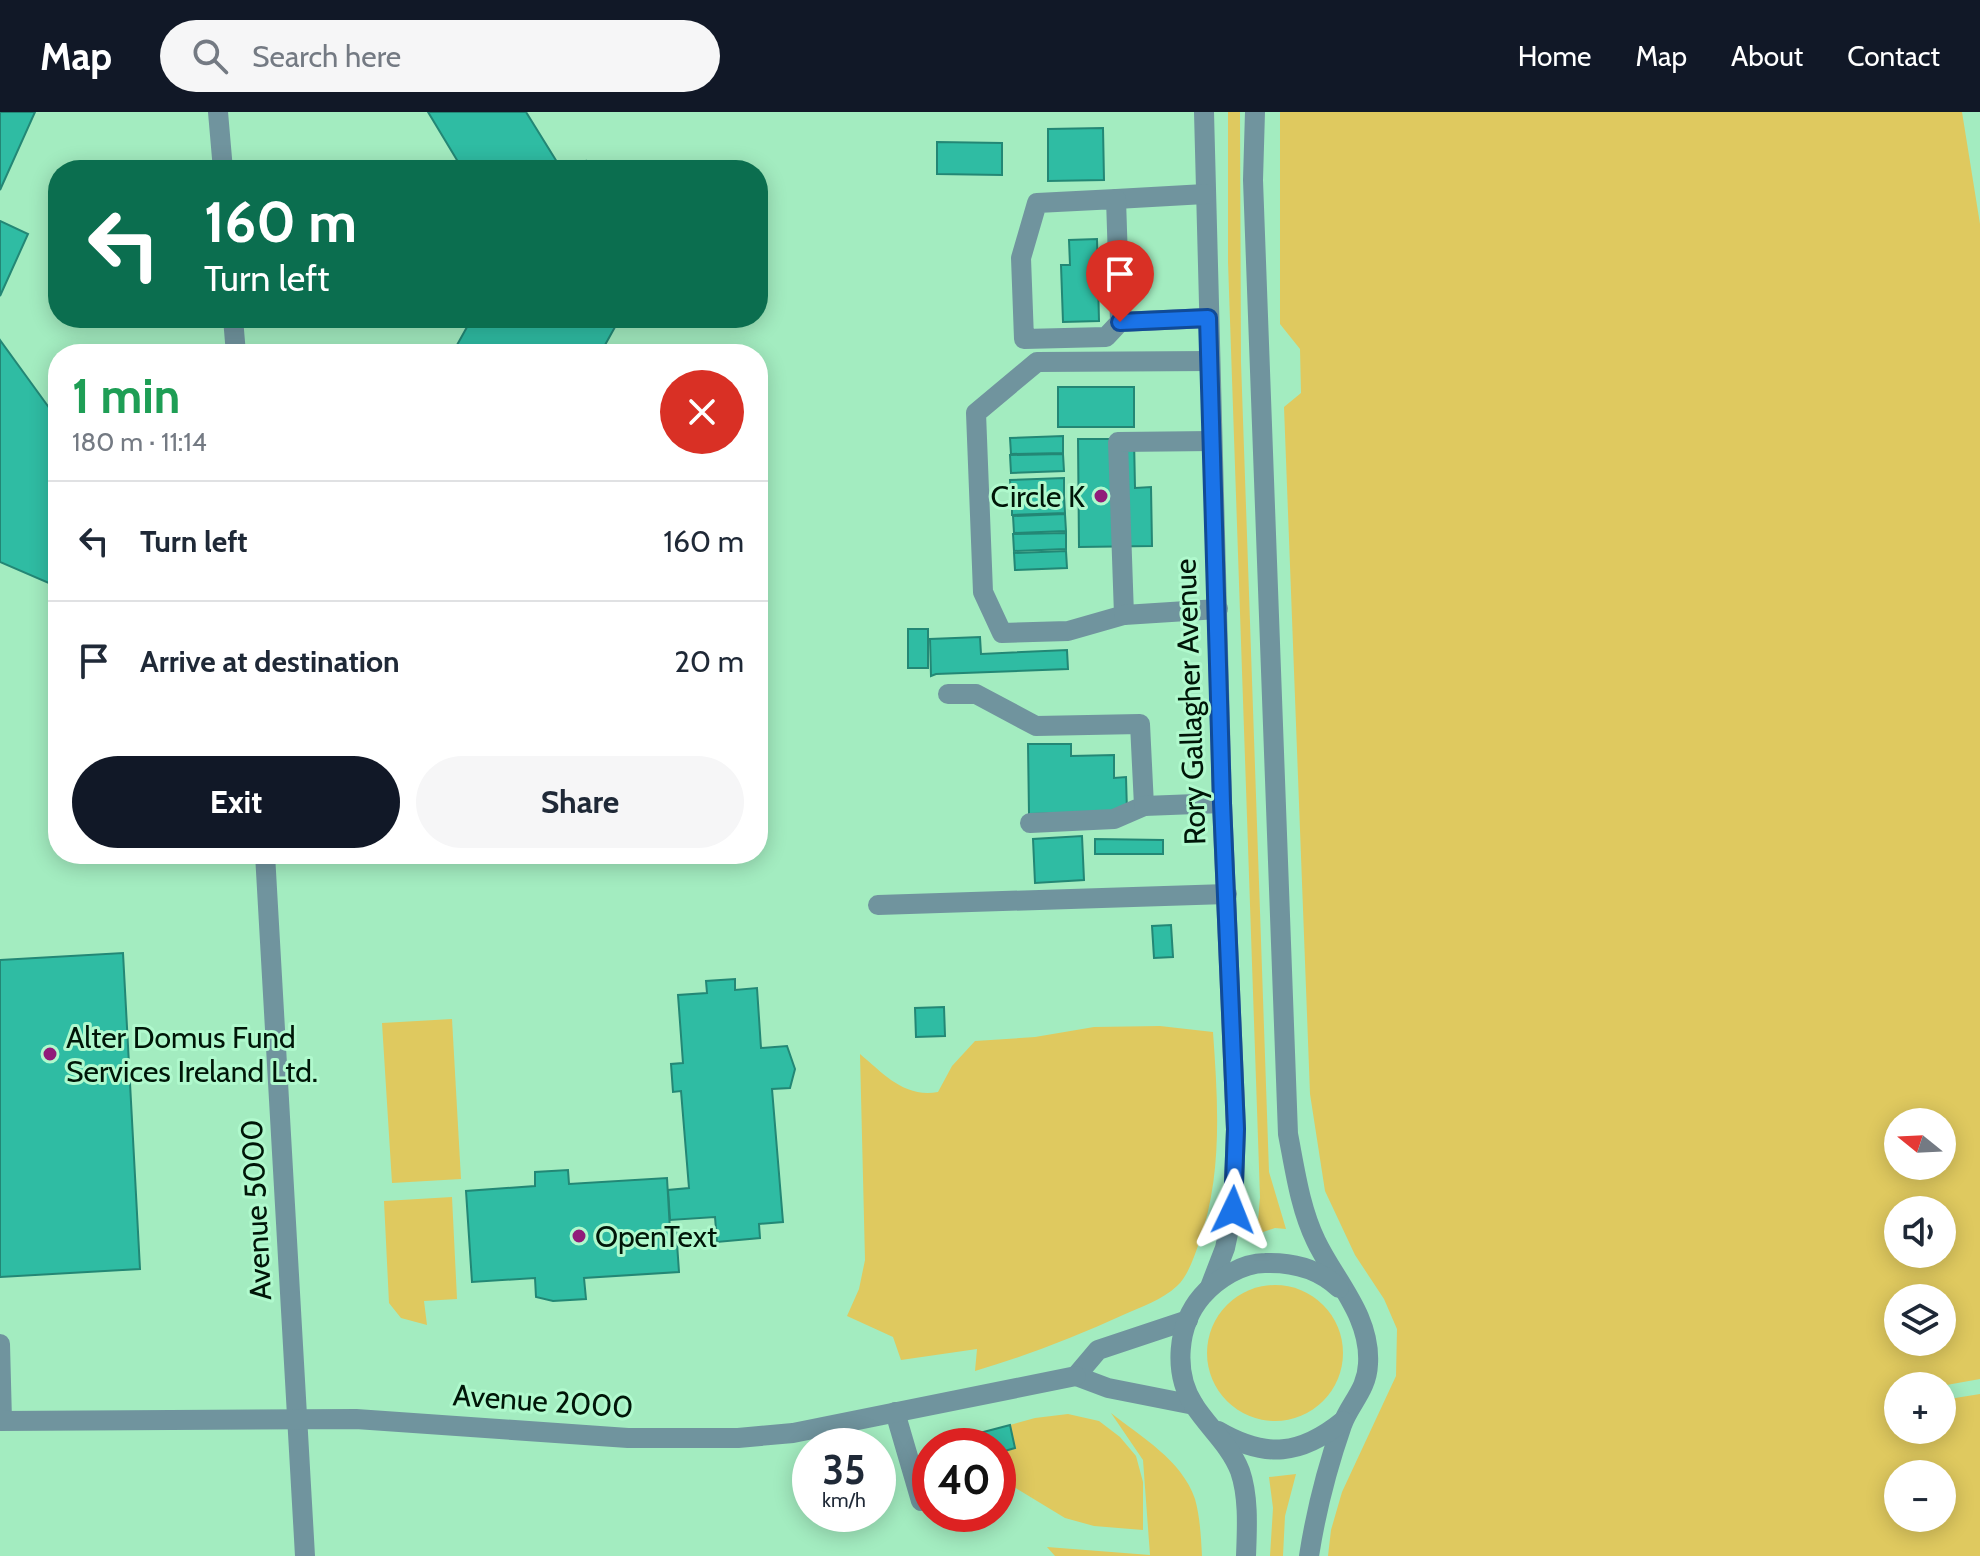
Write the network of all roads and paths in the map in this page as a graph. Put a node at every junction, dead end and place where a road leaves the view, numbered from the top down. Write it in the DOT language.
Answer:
graph roads {
  1 [pos="218,112"];
  2 [pos="1204,112"];
  3 [pos="1255,112"];
  4 [pos="222,160"];
  5 [pos="1205,194"];
  6 [pos="1116,199"];
  7 [pos="1208,318"];
  8 [pos="1120,322"];
  9 [pos="1210,361"];
  10 [pos="1212,441"];
  11 [pos="1218,609"];
  12 [pos="1124,615"];
  13 [pos="948,694"];
  14 [pos="1222,803"];
  15 [pos="1144,806"];
  16 [pos="1030,823"];
  17 [pos="266,864"];
  18 [pos="1227,894"];
  19 [pos="878,905"];
  20 [pos="1210,1287"];
  21 [pos="1354,1305"];
  22 [pos="1188,1320"];
  23 [pos="0,1344"];
  24 [pos="1076,1376"];
  25 [pos="1194,1405"];
  26 [pos="895,1412"];
  27 [pos="298,1419"];
  28 [pos="1,1421"];
  29 [pos="1343,1421"];
  30 [pos="1215,1429"];
  31 [pos="912,1470"];
  32 [pos="305,1556"];
  33 [pos="1246,1556"];
  34 [pos="1309,1556"];
  1 -- 4 [label="street"];
  2 -- 5 [label="street, Rory Gallagher Avenue"];
  3 -- 21 [label="street, Rory Gallagher Avenue"];
  5 -- 6 [label="street"];
  5 -- 7 [label="street, Rory Gallagher Avenue"];
  6 -- 8 [label="street"];
  6 -- 8 [label="street"];
  7 -- 8 [label="street"];
  7 -- 9 [label="street, Rory Gallagher Avenue"];
  9 -- 10 [label="street, Rory Gallagher Avenue"];
  9 -- 12 [label="street"];
  10 -- 11 [label="street, Rory Gallagher Avenue"];
  10 -- 12 [label="street"];
  11 -- 12 [label="street"];
  11 -- 14 [label="street, Rory Gallagher Avenue"];
  13 -- 15 [label="street"];
  14 -- 15 [label="street"];
  14 -- 18 [label="street, Rory Gallagher Avenue"];
  15 -- 16 [label="street"];
  17 -- 27 [label="street, Avenue 5000"];
  18 -- 19 [label="street"];
  18 -- 20 [label="street, Rory Gallagher Avenue"];
  20 -- 21 [label="street, Rory Gallagher Avenue"];
  20 -- 22 [label="street, Rory Gallagher Avenue"];
  21 -- 29 [label="street, Rory Gallagher Avenue"];
  22 -- 24 [label="street"];
  22 -- 25 [label="street, Rory Gallagher Avenue"];
  23 -- 28 [label="street"];
  24 -- 25 [label="street"];
  24 -- 26 [label="street, Avenue 2000"];
  25 -- 30 [label="street, Rory Gallagher Avenue"];
  26 -- 27 [label="street, Avenue 2000"];
  26 -- 31 [label="street"];
  27 -- 28 [label="street, Avenue 2000"];
  27 -- 32 [label="street, Avenue 5000"];
  29 -- 30 [label="street, Rory Gallagher Avenue"];
  29 -- 34 [label="street, Rory Gallagher Avenue"];
  30 -- 33 [label="street, Rory Gallagher Avenue"];
}
